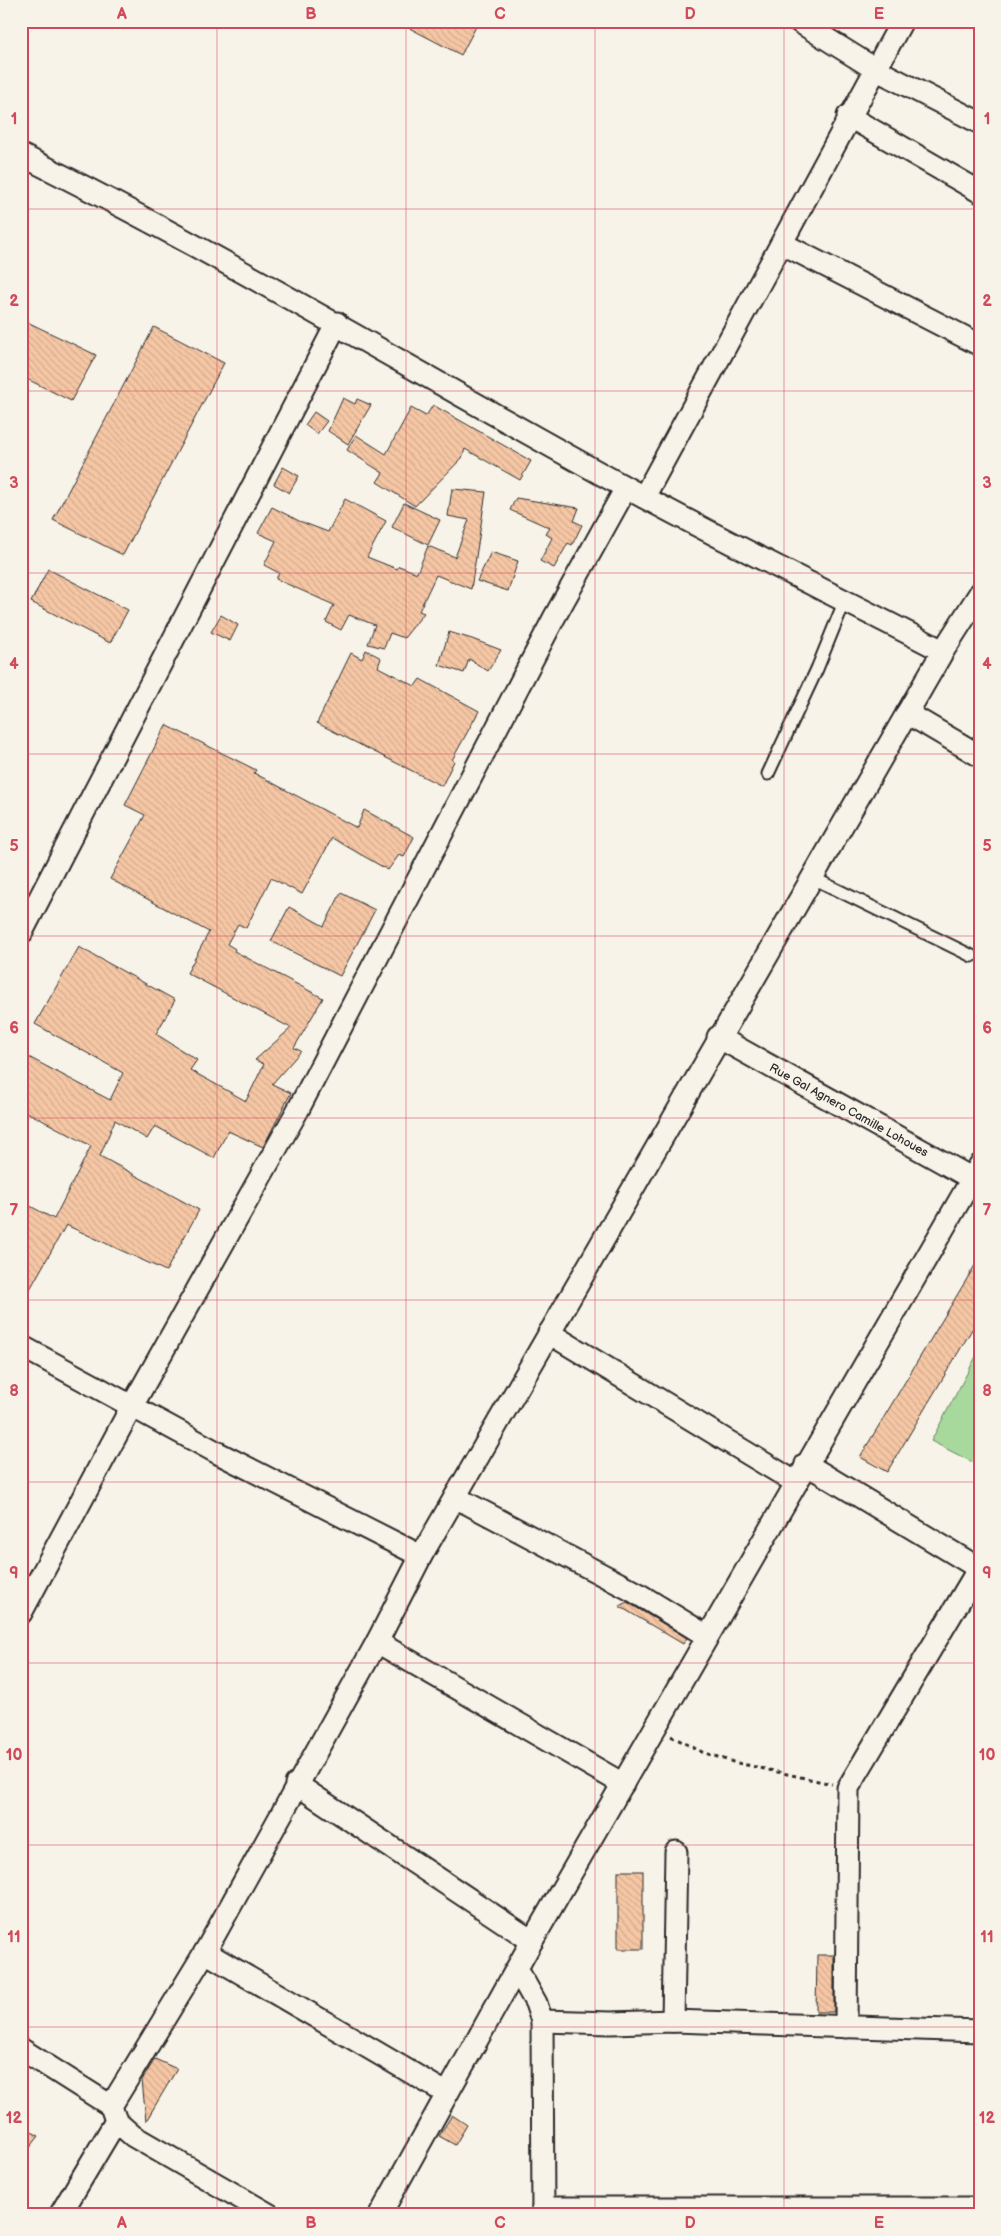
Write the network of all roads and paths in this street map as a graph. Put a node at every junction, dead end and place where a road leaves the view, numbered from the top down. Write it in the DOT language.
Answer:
graph roads {
  1 [pos="798,21"];
  2 [pos="902,21"];
  3 [pos="875,69"];
  4 [pos="848,116"];
  5 [pos="980,123"];
  6 [pos="21,155"];
  7 [pos="980,192"];
  8 [pos="783,244"];
  9 [pos="337,323"];
  10 [pos="980,345"];
  11 [pos="636,492"];
  12 [pos="980,592"];
  13 [pos="845,600"];
  14 [pos="943,651"];
  15 [pos="906,713"];
  16 [pos="980,756"];
  17 [pos="768,774"];
  18 [pos="811,877"];
  19 [pos="21,934"];
  20 [pos="972,956"];
  21 [pos="718,1037"];
  22 [pos="977,1176"];
  23 [pos="549,1333"];
  24 [pos="21,1346"];
  25 [pos="132,1406"];
  26 [pos="806,1464"];
  27 [pos="795,1482"];
  28 [pos="455,1497"];
  29 [pos="421,1556"];
  30 [pos="979,1569"];
  31 [pos="21,1613"];
  32 [pos="707,1636"];
  33 [pos="377,1642"];
  34 [pos="655,1727"];
  35 [pos="296,1784"];
  36 [pos="623,1784"];
  37 [pos="848,1788"];
  38 [pos="676,1852"];
  39 [pos="532,1941"];
  40 [pos="204,1952"];
  41 [pos="517,1968"];
  42 [pos="542,2020"];
  43 [pos="673,2020"];
  44 [pos="846,2027"];
  45 [pos="980,2031"];
  46 [pos="21,2049"];
  47 [pos="446,2093"];
  48 [pos="114,2114"];
  49 [pos="980,2208"];
  50 [pos="543,2211"];
  51 [pos="60,2215"];
  52 [pos="270,2215"];
  53 [pos="380,2215"];
  1 -- 3 [label="street"];
  2 -- 3 [label="street"];
  3 -- 4 [label="street"];
  3 -- 5 [label="street"];
  4 -- 7 [label="street"];
  4 -- 8 [label="street"];
  6 -- 9 [label="street"];
  8 -- 10 [label="street"];
  8 -- 11 [label="street"];
  9 -- 11 [label="street"];
  9 -- 19 [label="street"];
  11 -- 13 [label="street"];
  11 -- 25 [label="street"];
  12 -- 14 [label="street"];
  13 -- 14 [label="street"];
  13 -- 17 [label="lane"];
  14 -- 15 [label="street"];
  15 -- 16 [label="street"];
  15 -- 18 [label="street"];
  18 -- 20 [label="lane"];
  18 -- 21 [label="street"];
  21 -- 22 [label="street, Rue Gal Agnero Camille Lohoues"];
  21 -- 23 [label="street"];
  22 -- 26 [label="street"];
  23 -- 27 [label="street"];
  23 -- 28 [label="street"];
  24 -- 25 [label="street"];
  25 -- 29 [label="street"];
  25 -- 31 [label="street"];
  26 -- 27 [label="street"];
  26 -- 30 [label="street"];
  27 -- 32 [label="street"];
  28 -- 29 [label="street"];
  28 -- 32 [label="street"];
  29 -- 33 [label="street"];
  30 -- 37 [label="street"];
  32 -- 34 [label="street"];
  33 -- 35 [label="street"];
  33 -- 36 [label="street"];
  34 -- 36 [label="street"];
  34 -- 37 [label="path"];
  35 -- 39 [label="street"];
  35 -- 40 [label="street"];
  36 -- 39 [label="street"];
  37 -- 44 [label="street"];
  38 -- 43 [label="street"];
  39 -- 41 [label="street"];
  40 -- 47 [label="street"];
  40 -- 48 [label="street"];
  41 -- 42 [label="street"];
  41 -- 47 [label="street"];
  42 -- 43 [label="street"];
  42 -- 50 [label="street"];
  43 -- 44 [label="street"];
  44 -- 45 [label="street"];
  46 -- 48 [label="street"];
  47 -- 53 [label="street"];
  48 -- 51 [label="street"];
  48 -- 52 [label="street"];
  49 -- 50 [label="street"];
}
